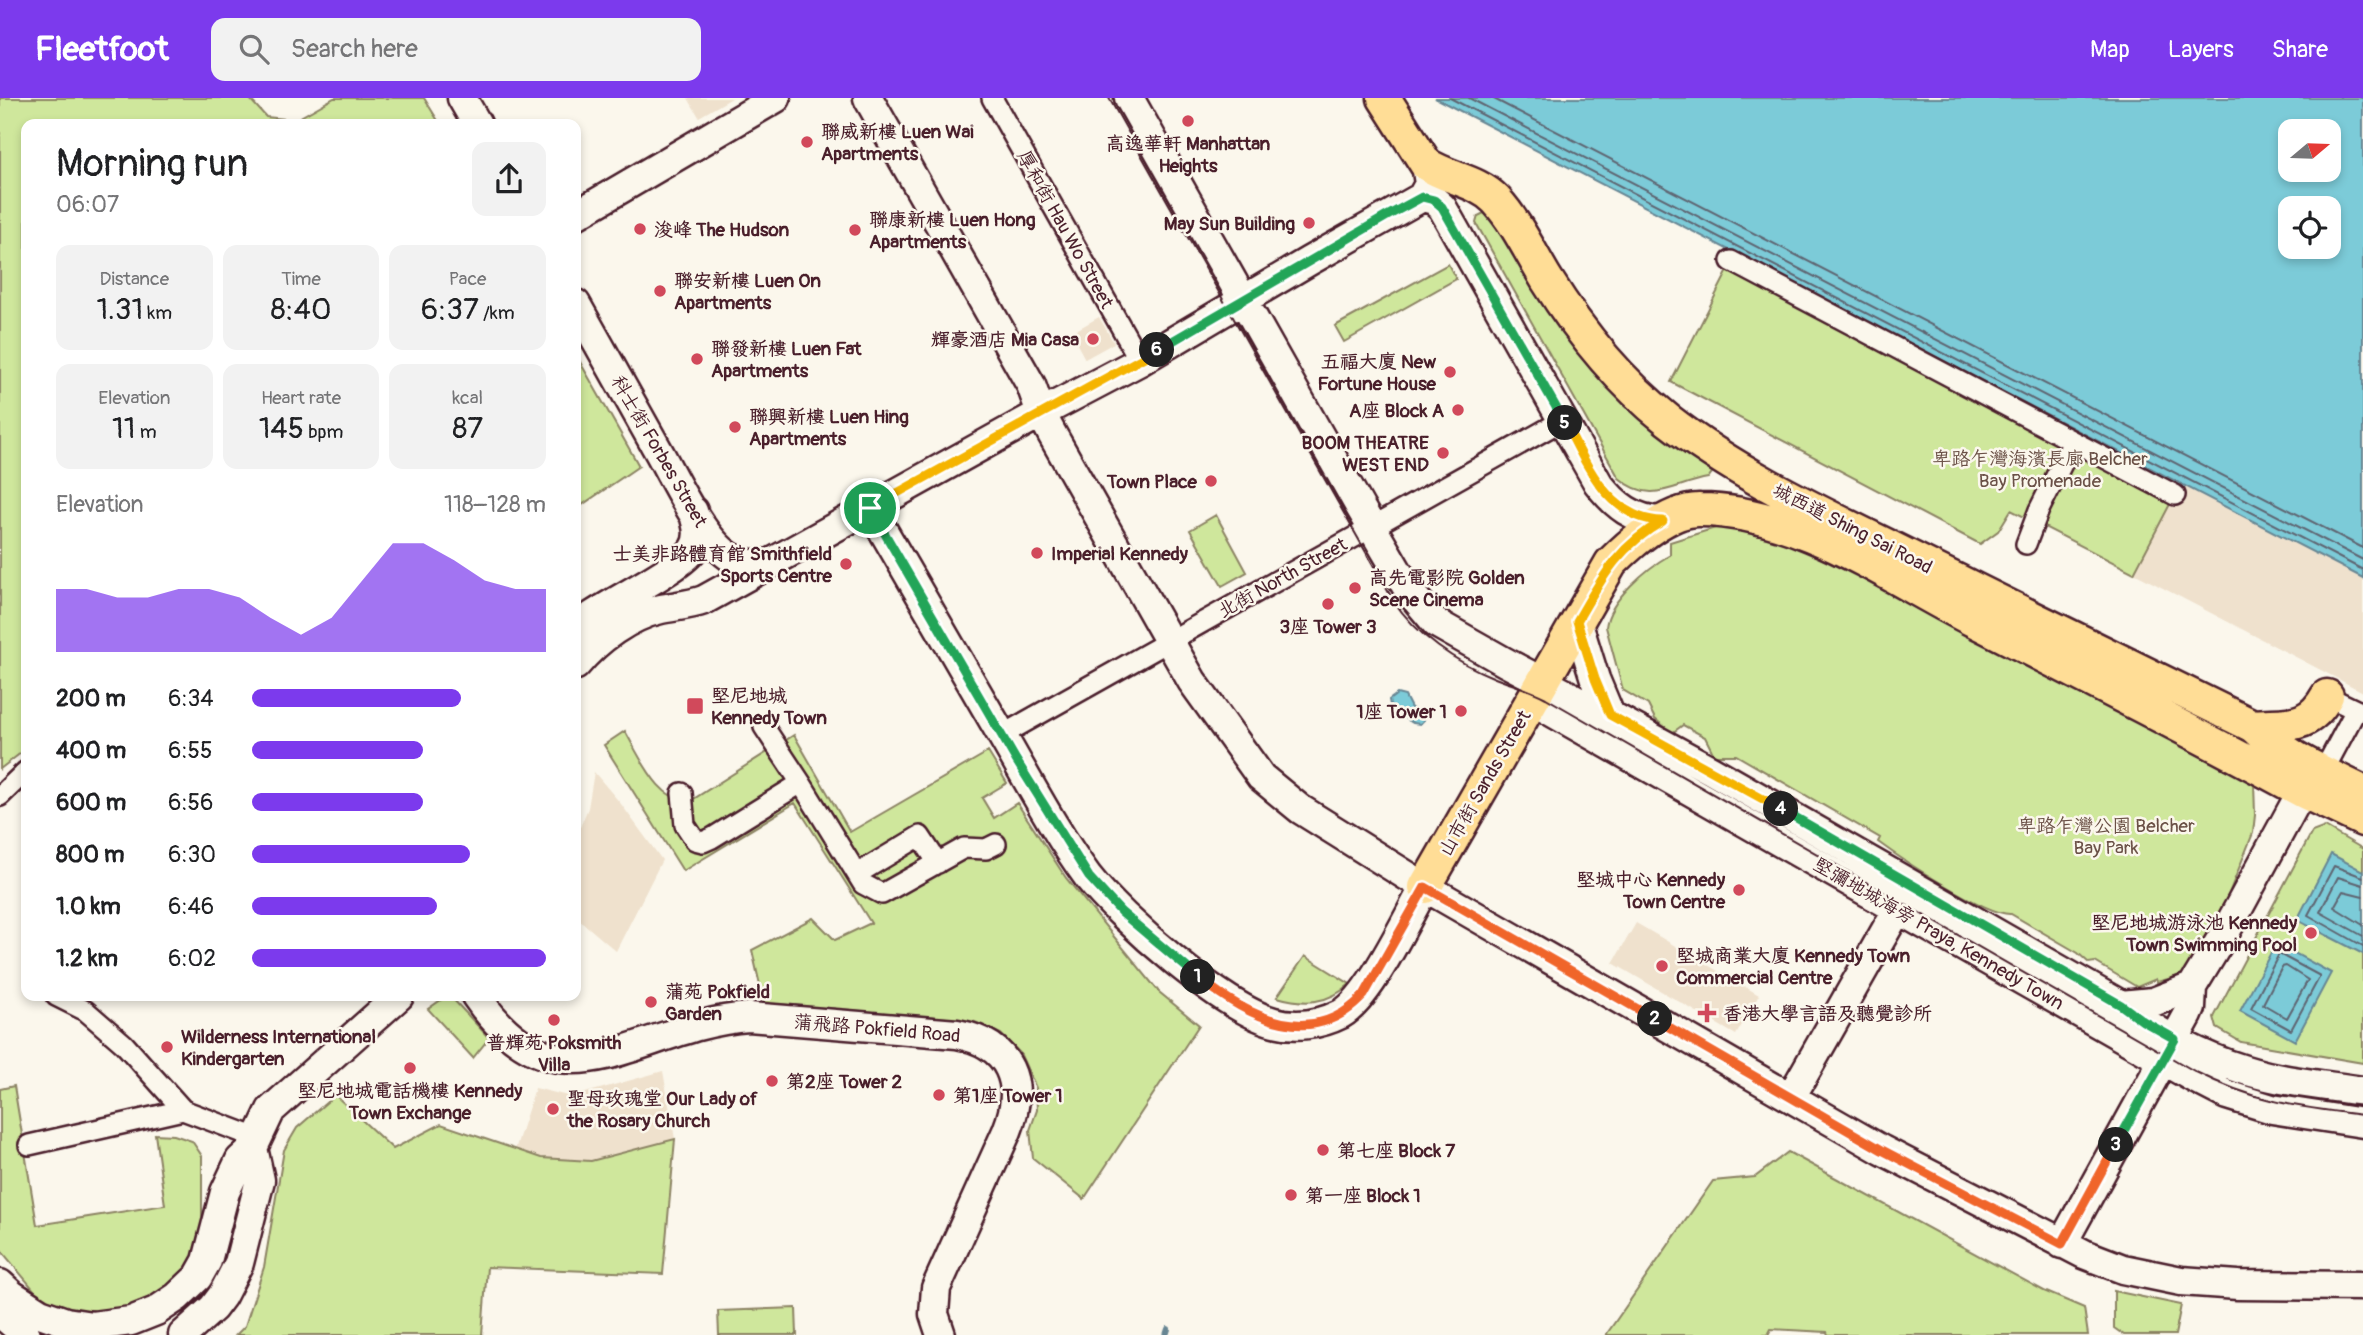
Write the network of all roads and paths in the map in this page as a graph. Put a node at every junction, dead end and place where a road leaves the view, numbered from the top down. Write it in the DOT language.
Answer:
graph roads {
  1 [pos="462,98"];
  2 [pos="776,98"];
  3 [pos="868,98"];
  4 [pos="992,98"];
  5 [pos="1129,98"];
  6 [pos="1384,98"];
  7 [pos="474,119"];
  8 [pos="1426,164"];
  9 [pos="1422,197"];
  10 [pos="581,212"];
  11 [pos="1731,261"];
  12 [pos="1244,300"];
  13 [pos="581,313"];
  14 [pos="1140,361"];
  15 [pos="1041,413"];
  16 [pos="1563,420"];
  17 [pos="2073,442"];
  18 [pos="2175,495"];
  19 [pos="870,508"];
  20 [pos="692,509"];
  21 [pos="1663,521"];
  22 [pos="1372,527"];
  23 [pos="2026,544"];
  24 [pos="770,562"];
  25 [pos="1577,621"];
  26 [pos="581,622"];
  27 [pos="1170,640"];
  28 [pos="581,660"];
  29 [pos="1536,691"];
  30 [pos="2327,696"];
  31 [pos="1610,715"];
  32 [pos="2253,726"];
  33 [pos="764,727"];
  34 [pos="1002,734"];
  35 [pos="21,776"];
  36 [pos="2313,782"];
  37 [pos="801,783"];
  38 [pos="2363,792"];
  39 [pos="682,793"];
  40 [pos="0,796"];
  41 [pos="2363,820"];
  42 [pos="996,844"];
  43 [pos="938,863"];
  44 [pos="857,874"];
  45 [pos="1913,884"];
  46 [pos="1425,887"];
  47 [pos="1898,909"];
  48 [pos="2192,987"];
  49 [pos="65,1001"];
  50 [pos="393,1001"];
  51 [pos="480,1001"];
  52 [pos="2121,1005"];
  53 [pos="2169,1050"];
  54 [pos="2363,1091"];
  55 [pos="1791,1097"];
  56 [pos="183,1110"];
  57 [pos="2363,1122"];
  58 [pos="255,1143"];
  59 [pos="29,1146"];
  60 [pos="2062,1244"];
  61 [pos="0,1284"];
  62 [pos="2363,1286"];
  63 [pos="0,1313"];
  64 [pos="26,1335"];
  65 [pos="183,1335"];
  66 [pos="941,1335"];
  1 -- 7 [label="main road"];
  2 -- 10 [label="main road"];
  3 -- 15 [label="main road"];
  4 -- 14 [label="street, 厚和街 Hau Wo Street"];
  5 -- 12 [label="main road"];
  6 -- 8 [label="main road"];
  8 -- 9 [label="main road"];
  8 -- 32 [label="main road, 城西道 Shing Sai Road"];
  9 -- 12 [label="main road"];
  9 -- 16 [label="main road"];
  11 -- 17 [label="street"];
  12 -- 14 [label="main road"];
  12 -- 22 [label="main road"];
  13 -- 20 [label="main road, 科士街 Forbes Street"];
  14 -- 15 [label="main road"];
  15 -- 19 [label="main road"];
  15 -- 27 [label="main road"];
  16 -- 21 [label="main road"];
  16 -- 22 [label="street, 北街 North Street"];
  17 -- 18 [label="street"];
  17 -- 23 [label="street"];
  19 -- 24 [label="main road"];
  19 -- 34 [label="main road"];
  20 -- 24 [label="main road, 科士街 Forbes Street"];
  20 -- 26 [label="main road"];
  21 -- 25 [label="main road, 城西道 Shing Sai Road"];
  21 -- 36 [label="main road, 城西道 Shing Sai Road"];
  22 -- 27 [label="street, 北街 North Street"];
  22 -- 29 [label="main road"];
  24 -- 28 [label="main road"];
  25 -- 29 [label="main road, 山市街 Sands Street"];
  25 -- 31 [label="main road"];
  27 -- 34 [label="street, 北街 North Street"];
  27 -- 46 [label="main road"];
  29 -- 31 [label="main road, 堅彌地城海旁 Praya, Kennedy Town"];
  29 -- 46 [label="main road, 山市街 Sands Street"];
  29 -- 47 [label="main road, 堅彌地城海旁 Praya, Kennedy Town"];
  30 -- 32 [label="main road"];
  30 -- 36 [label="street"];
  31 -- 45 [label="main road, 堅彌地城海旁 Praya, Kennedy Town"];
  32 -- 36 [label="main road, 城西道 Shing Sai Road"];
  33 -- 37 [label="street"];
  34 -- 46 [label="main road, 山市街 Sands Street"];
  35 -- 40 [label="street"];
  36 -- 38 [label="main road, 城西道 Shing Sai Road"];
  36 -- 41 [label="main road, 城西道 Shing Sai Road"];
  36 -- 48 [label="main road"];
  37 -- 39 [label="street"];
  37 -- 44 [label="street"];
  42 -- 43 [label="street"];
  43 -- 44 [label="street"];
  43 -- 44 [label="street"];
  45 -- 47 [label="main road"];
  45 -- 52 [label="main road, 堅彌地城海旁 Praya, Kennedy Town"];
  46 -- 55 [label="main road"];
  47 -- 53 [label="main road, 堅彌地城海旁 Praya, Kennedy Town"];
  47 -- 55 [label="main road"];
  48 -- 52 [label="main road"];
  48 -- 53 [label="main road"];
  49 -- 56 [label="street"];
  50 -- 58 [label="main road"];
  51 -- 66 [label="main road, 蒲飛路 Pokfield Road"];
  52 -- 53 [label="main road, 堅彌地城海旁 Praya, Kennedy Town"];
  53 -- 54 [label="main road, 堅彌地城海旁 Praya, Kennedy Town"];
  53 -- 57 [label="main road, 堅彌地城海旁 Praya, Kennedy Town"];
  53 -- 60 [label="main road"];
  55 -- 60 [label="main road"];
  56 -- 58 [label="street"];
  56 -- 59 [label="street"];
  58 -- 61 [label="main road"];
  58 -- 65 [label="main road"];
  60 -- 62 [label="main road"];
  63 -- 64 [label="main road"];
}
